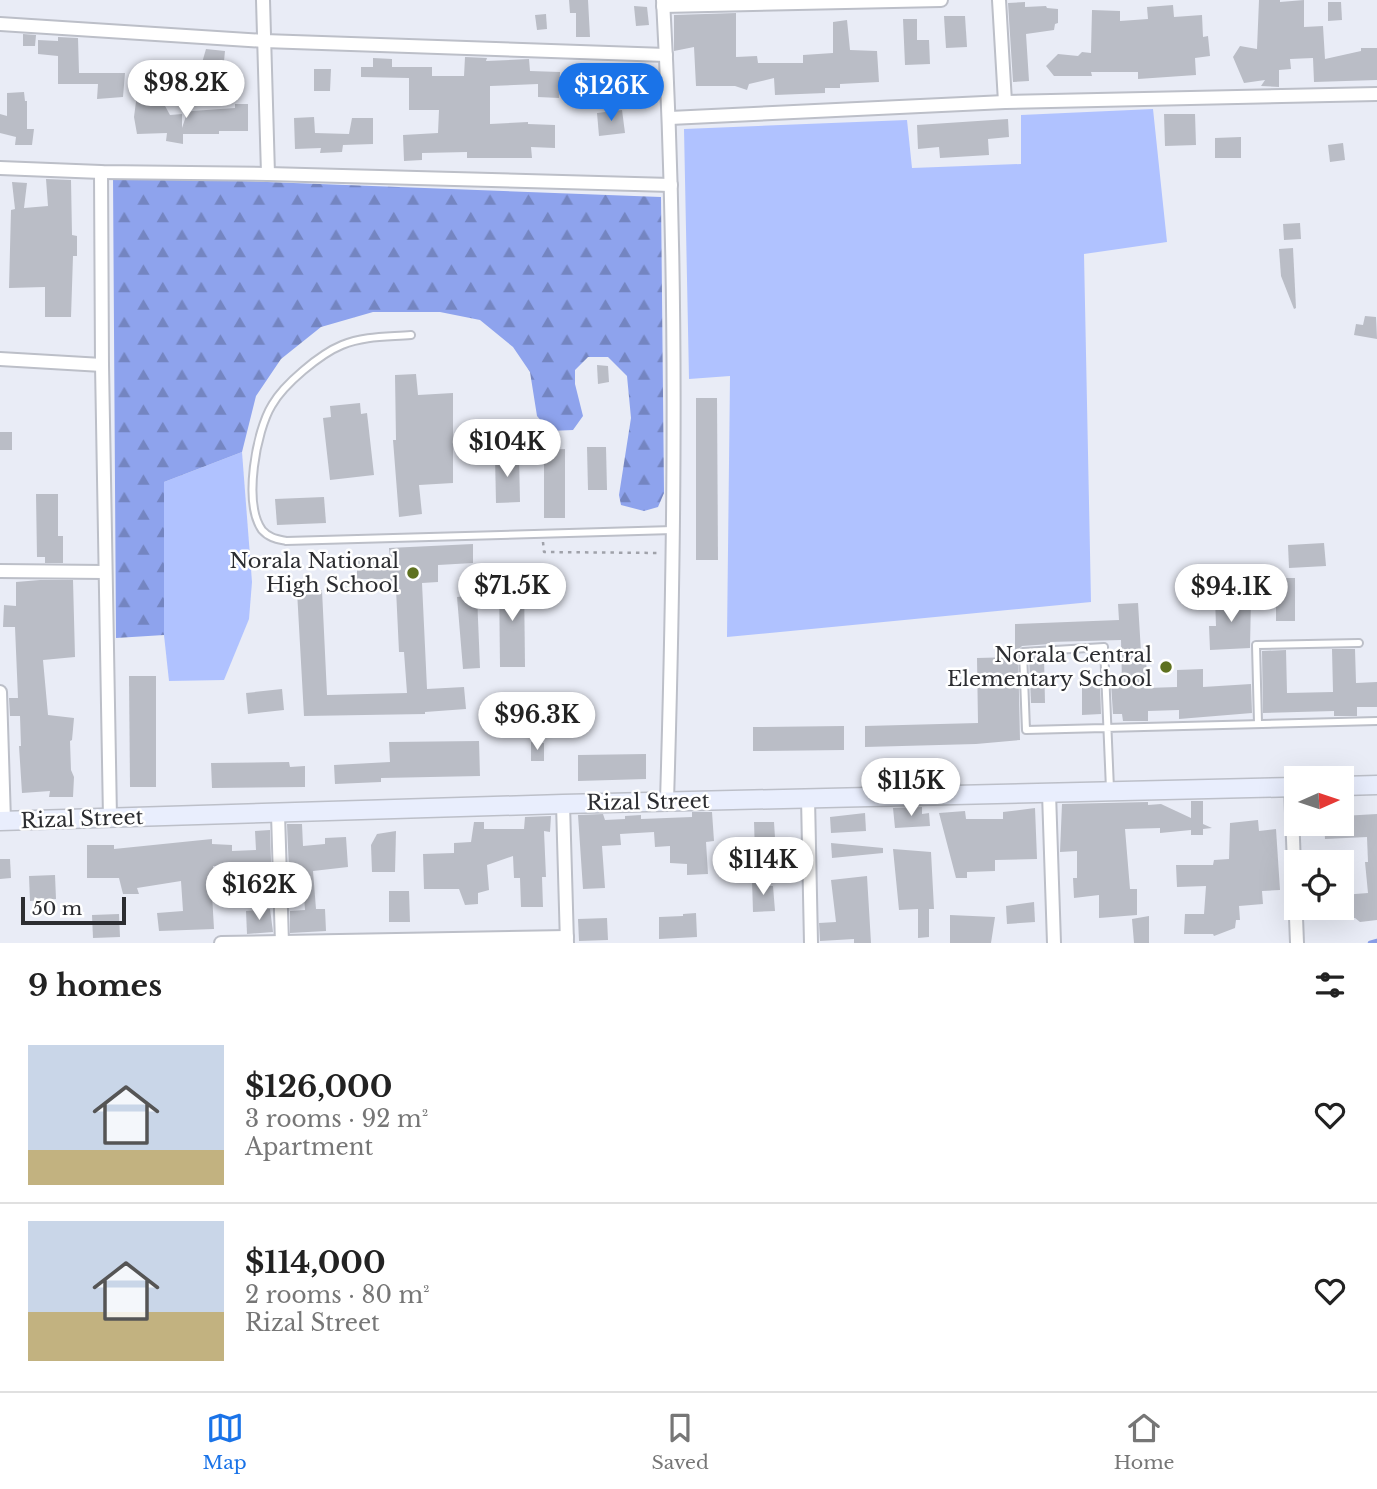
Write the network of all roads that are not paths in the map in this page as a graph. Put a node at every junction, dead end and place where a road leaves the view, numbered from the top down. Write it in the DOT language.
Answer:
graph roads {
  1 [pos="263,0"];
  2 [pos="941,0"];
  3 [pos="999,0"];
  4 [pos="663,3"];
  5 [pos="0,24"];
  6 [pos="264,41"];
  7 [pos="666,55"];
  8 [pos="1377,94"];
  9 [pos="1005,102"];
  10 [pos="670,118"];
  11 [pos="0,168"];
  12 [pos="101,172"];
  13 [pos="268,174"];
  14 [pos="671,185"];
  15 [pos="411,335"];
  16 [pos="0,359"];
  17 [pos="102,365"];
  18 [pos="674,530"];
  19 [pos="0,571"];
  20 [pos="105,572"];
  21 [pos="1359,643"];
  22 [pos="0,692"];
  23 [pos="1377,720"];
  24 [pos="1258,723"];
  25 [pos="1106,728"];
  26 [pos="1377,785"];
  27 [pos="1354,786"];
  28 [pos="1284,787"];
  29 [pos="1110,791"];
  30 [pos="1049,793"];
  31 [pos="808,798"];
  32 [pos="667,802"];
  33 [pos="563,804"];
  34 [pos="278,814"];
  35 [pos="110,818"];
  36 [pos="2,821"];
  37 [pos="1295,836"];
  38 [pos="567,940"];
  39 [pos="282,942"];
  40 [pos="221,943"];
  41 [pos="811,943"];
  42 [pos="1054,943"];
  43 [pos="1297,943"];
  1 -- 6 [label="street"];
  2 -- 4 [label="street"];
  3 -- 9 [label="street"];
  4 -- 7 [label="street"];
  5 -- 6 [label="street"];
  6 -- 7 [label="street"];
  6 -- 13 [label="street"];
  7 -- 10 [label="street"];
  8 -- 9 [label="street"];
  9 -- 10 [label="street"];
  10 -- 14 [label="street"];
  11 -- 12 [label="street"];
  12 -- 13 [label="street"];
  12 -- 17 [label="street"];
  13 -- 14 [label="street"];
  14 -- 18 [label="street"];
  15 -- 18 [label="lane"];
  16 -- 17 [label="street"];
  17 -- 20 [label="street"];
  18 -- 32 [label="street"];
  19 -- 20 [label="street"];
  20 -- 35 [label="street"];
  21 -- 24 [label="lane"];
  22 -- 36 [label="street"];
  23 -- 24 [label="lane"];
  24 -- 25 [label="lane"];
  25 -- 25 [label="lane"];
  25 -- 29 [label="lane"];
  26 -- 27 [label="main road"];
  28 -- 29 [label="main road, Rizal Street"];
  29 -- 30 [label="main road, Rizal Street"];
  30 -- 31 [label="main road, Rizal Street"];
  30 -- 42 [label="street"];
  31 -- 32 [label="main road, Rizal Street"];
  31 -- 41 [label="street"];
  32 -- 33 [label="main road, Rizal Street"];
  33 -- 34 [label="main road, Rizal Street"];
  33 -- 38 [label="street"];
  34 -- 35 [label="main road, Rizal Street"];
  34 -- 39 [label="street"];
  35 -- 36 [label="main road, Rizal Street"];
  37 -- 43 [label="street"];
  38 -- 39 [label="street"];
  39 -- 40 [label="street"];
}
